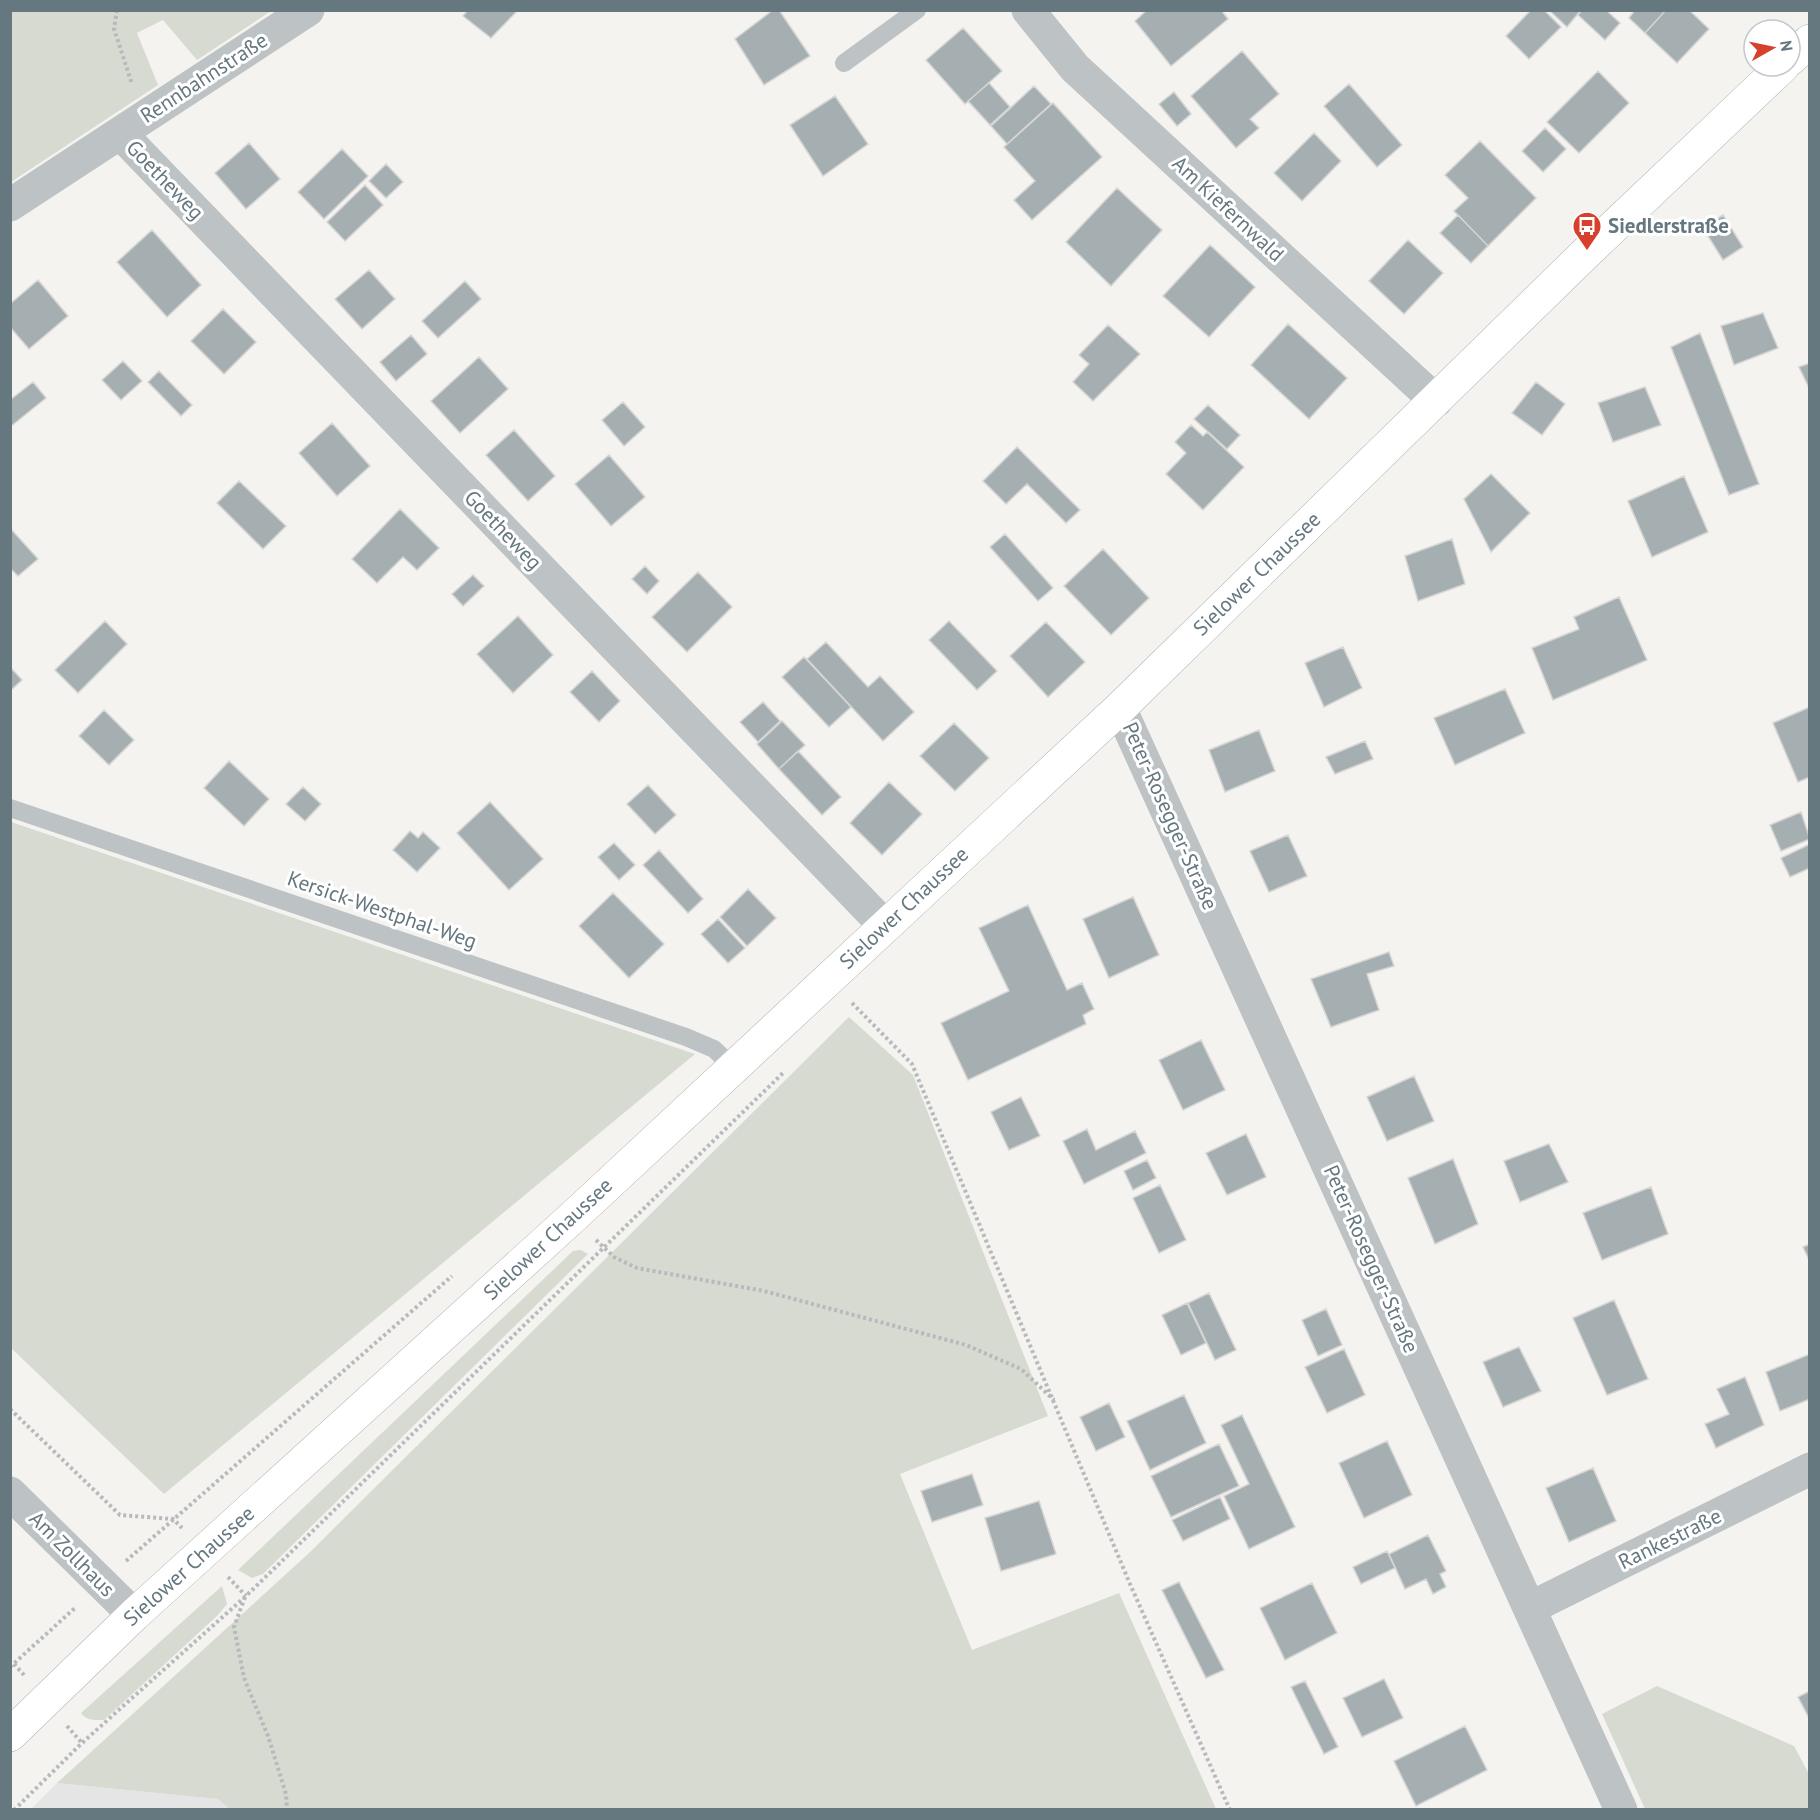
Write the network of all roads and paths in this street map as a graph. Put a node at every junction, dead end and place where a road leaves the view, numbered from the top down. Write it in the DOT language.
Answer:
graph roads {
  1 [pos="117,10"];
  2 [pos="308,10"];
  3 [pos="917,10"];
  4 [pos="1028,10"];
  5 [pos="844,63"];
  6 [pos="1770,78"];
  7 [pos="132,126"];
  8 [pos="10,205"];
  9 [pos="1436,401"];
  10 [pos="1120,708"];
  11 [pos="10,808"];
  12 [pos="885,926"];
  13 [pos="826,981"];
  14 [pos="733,1067"];
  15 [pos="461,1268"];
  16 [pos="1054,1400"];
  17 [pos="10,1409"];
  18 [pos="1809,1469"];
  19 [pos="10,1493"];
  20 [pos="246,1596"];
  21 [pos="1530,1608"];
  22 [pos="134,1615"];
  23 [pos="10,1735"];
  24 [pos="14,1809"];
  25 [pos="287,1809"];
  26 [pos="1230,1809"];
  27 [pos="1621,1809"];
  1 -- 7 [label="path"];
  2 -- 7 [label="street, Rennbahnstraße"];
  3 -- 5 [label="lane"];
  4 -- 9 [label="street, Am Kiefernwald"];
  6 -- 9 [label="main road, Sielower Chaussee"];
  7 -- 8 [label="street, Rennbahnstraße"];
  7 -- 12 [label="street, Goetheweg"];
  9 -- 10 [label="main road, Sielower Chaussee"];
  10 -- 12 [label="main road, Sielower Chaussee"];
  10 -- 21 [label="street, Peter-Rosegger-Straße"];
  11 -- 14 [label="lane, Kersick-Westphal-Weg"];
  12 -- 13 [label="main road, Sielower Chaussee"];
  13 -- 14 [label="main road, Sielower Chaussee"];
  13 -- 16 [label="path"];
  14 -- 22 [label="main road, Sielower Chaussee"];
  15 -- 17 [label="path"];
  16 -- 20 [label="path"];
  16 -- 26 [label="path"];
  18 -- 21 [label="street, Rankestraße"];
  19 -- 22 [label="street, Am Zollhaus"];
  20 -- 24 [label="path"];
  20 -- 25 [label="path"];
  21 -- 27 [label="street, Peter-Rosegger-Straße"];
  22 -- 23 [label="main road, Sielower Chaussee"];
}
